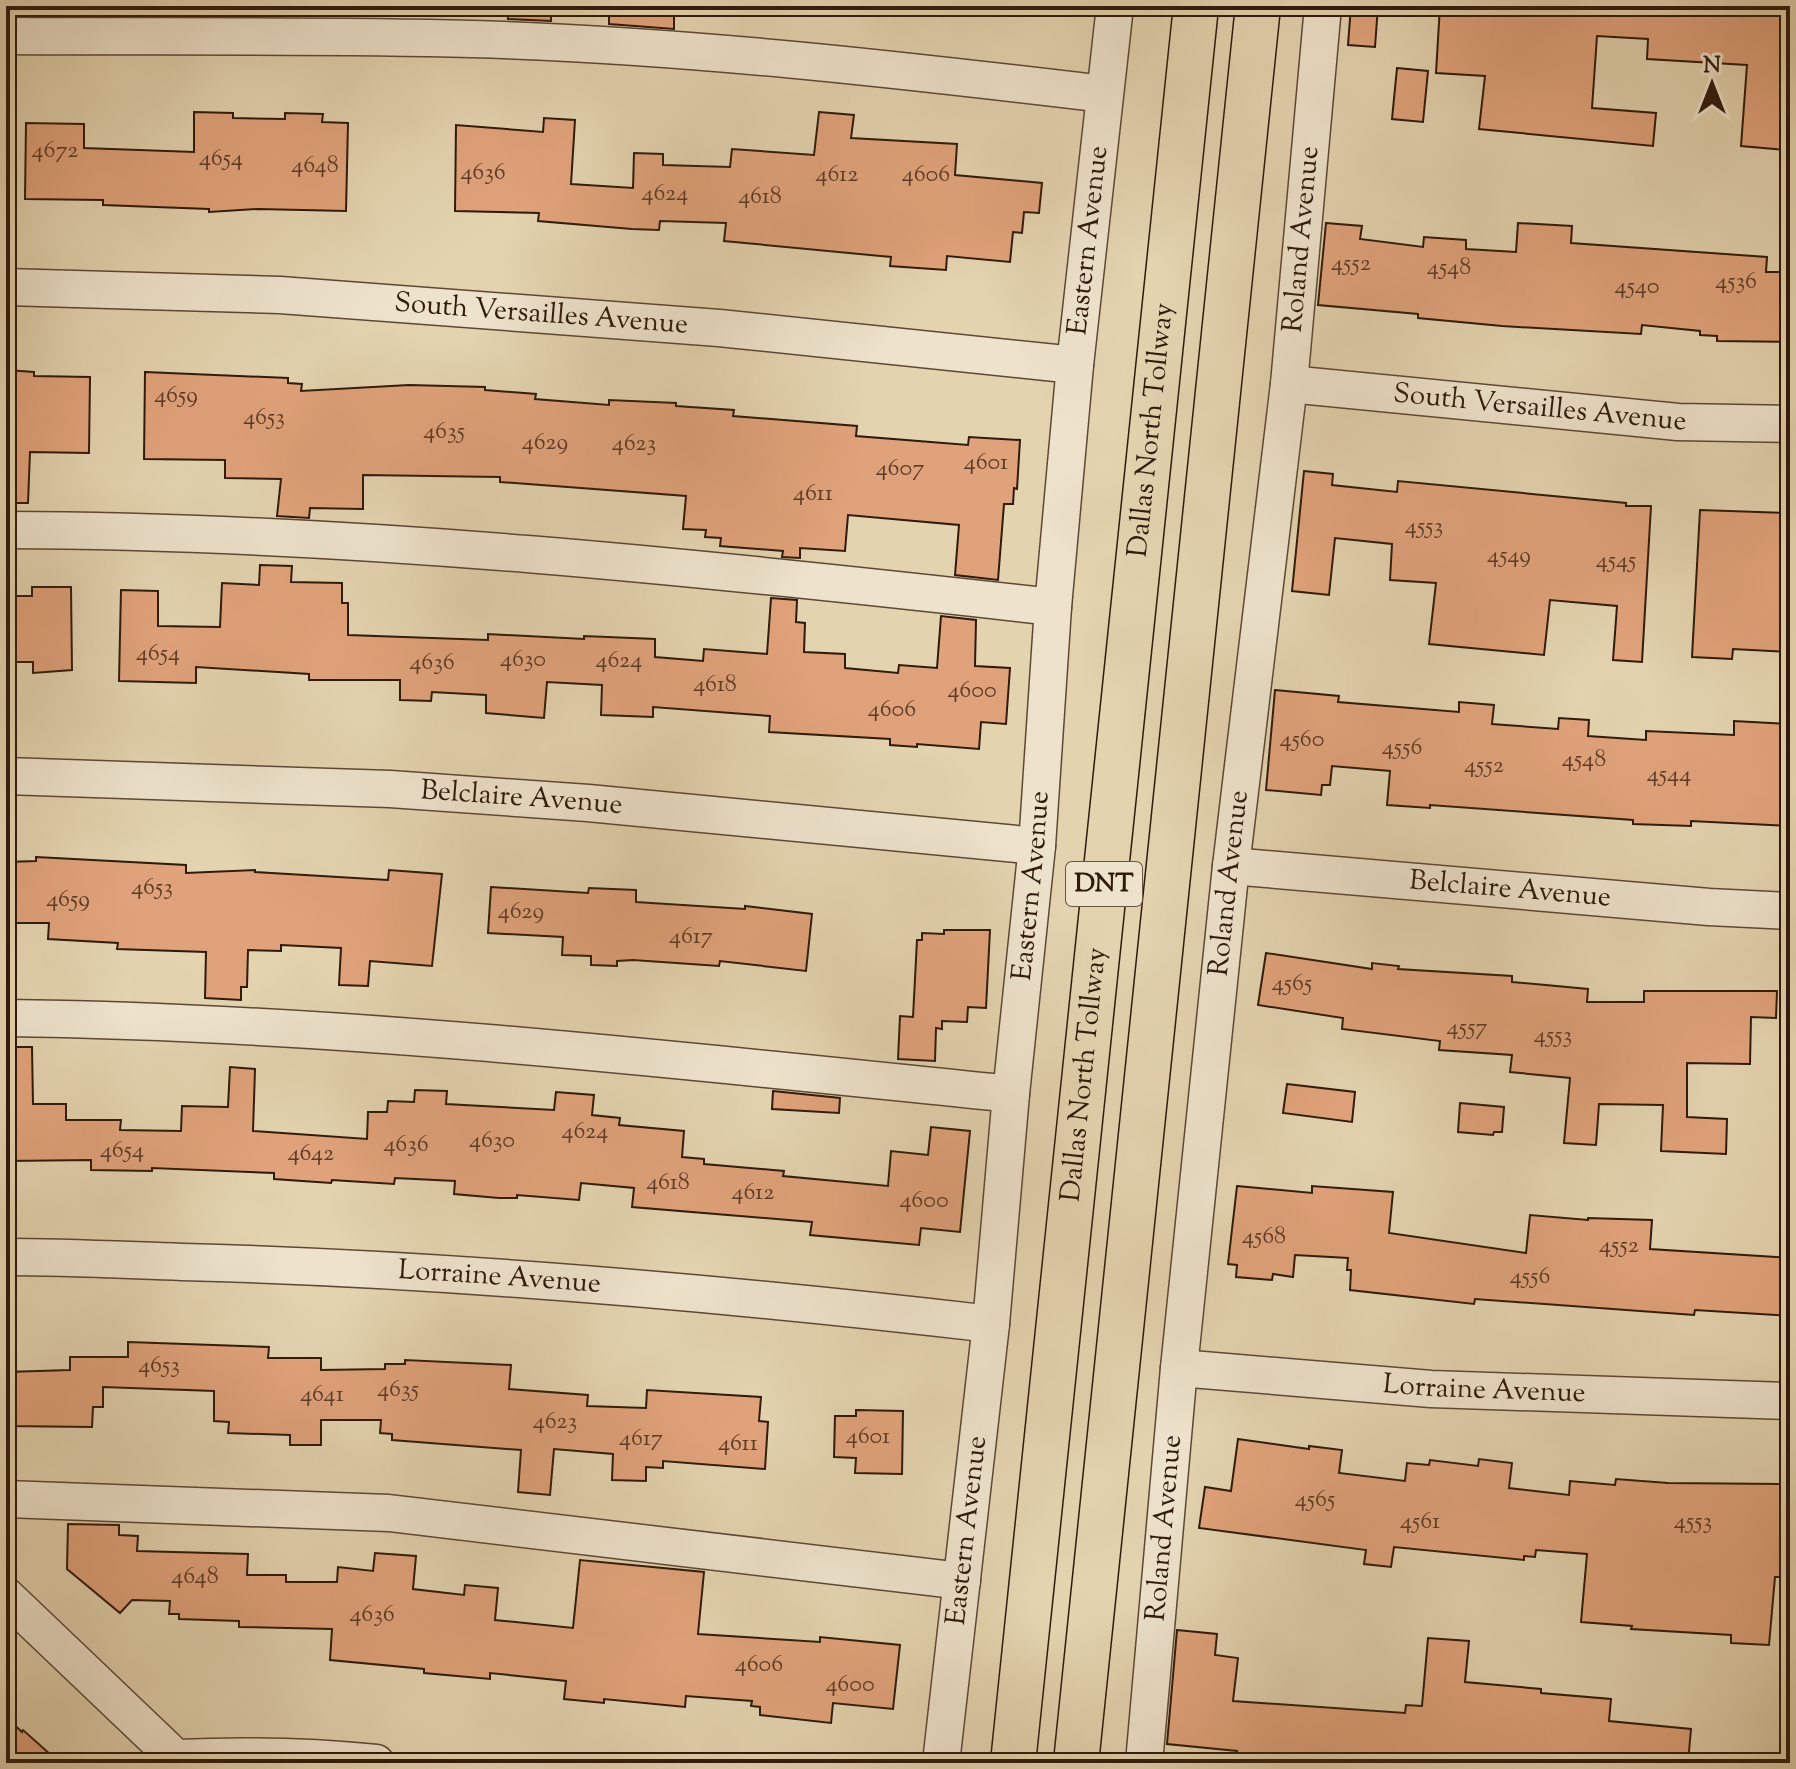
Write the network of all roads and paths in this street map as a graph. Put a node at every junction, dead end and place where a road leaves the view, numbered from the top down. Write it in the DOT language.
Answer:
graph roads {
  1 [pos="1115,6"];
  2 [pos="1196,6"];
  3 [pos="1258,6"];
  4 [pos="1323,6"];
  5 [pos="6,36"];
  6 [pos="1104,94"];
  7 [pos="6,287"];
  8 [pos="1075,365"];
  9 [pos="1289,384"];
  10 [pos="1790,424"];
  11 [pos="6,530"];
  12 [pos="1053,607"];
  13 [pos="6,776"];
  14 [pos="1037,846"];
  15 [pos="1231,866"];
  16 [pos="1790,911"];
  17 [pos="6,1018"];
  18 [pos="1011,1094"];
  19 [pos="6,1257"];
  20 [pos="991,1324"];
  21 [pos="1179,1368"];
  22 [pos="1790,1401"];
  23 [pos="6,1499"];
  24 [pos="962,1581"];
  25 [pos="6,1596"];
  26 [pos="179,1760"];
  27 [pos="376,1763"];
  28 [pos="941,1763"];
  29 [pos="1013,1763"];
  30 [pos="1076,1763"];
  31 [pos="1144,1763"];
  1 -- 6 [label="street, Eastern Avenue"];
  2 -- 29 [label="highway, Dallas North Tollway / DNT"];
  3 -- 30 [label="highway, DNT"];
  4 -- 9 [label="street, Roland Avenue"];
  5 -- 6 [label="street"];
  6 -- 8 [label="street, Eastern Avenue"];
  7 -- 8 [label="street, South Versailles Avenue"];
  8 -- 12 [label="street, Eastern Avenue"];
  9 -- 10 [label="street, South Versailles Avenue"];
  9 -- 15 [label="street, Roland Avenue"];
  11 -- 12 [label="street"];
  12 -- 14 [label="street, Eastern Avenue"];
  13 -- 14 [label="street, Belclaire Avenue"];
  14 -- 18 [label="street, Eastern Avenue"];
  15 -- 16 [label="street, Belclaire Avenue"];
  15 -- 21 [label="street, Roland Avenue"];
  17 -- 18 [label="street"];
  18 -- 20 [label="street, Eastern Avenue"];
  19 -- 20 [label="street, Lorraine Avenue"];
  20 -- 24 [label="street, Eastern Avenue"];
  21 -- 22 [label="street, Lorraine Avenue"];
  21 -- 31 [label="street, Roland Avenue"];
  23 -- 24 [label="street"];
  24 -- 28 [label="street, Eastern Avenue"];
  25 -- 26 [label="street"];
  26 -- 27 [label="street"];
}
